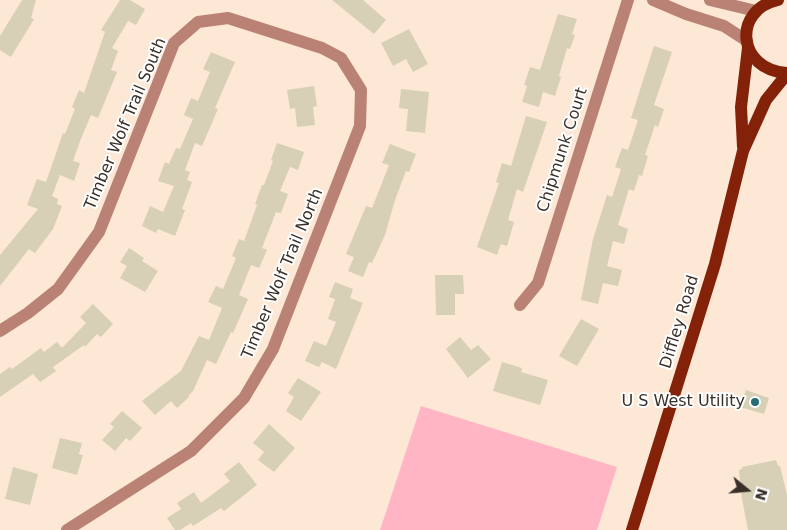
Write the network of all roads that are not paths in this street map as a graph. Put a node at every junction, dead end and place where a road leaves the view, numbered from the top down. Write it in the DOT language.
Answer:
graph roads {
  1 [pos="628,0"];
  2 [pos="653,0"];
  3 [pos="710,0"];
  4 [pos="773,1"];
  5 [pos="756,11"];
  6 [pos="748,44"];
  7 [pos="322,48"];
  8 [pos="787,73"];
  9 [pos="743,151"];
  10 [pos="520,305"];
  11 [pos="0,331"];
  12 [pos="67,530"];
  13 [pos="632,530"];
  1 -- 10 [label="street, Chipmunk Court"];
  2 -- 6 [label="street"];
  3 -- 5 [label="street"];
  4 -- 5 [label="main road"];
  5 -- 6 [label="main road, Diffley Road"];
  6 -- 8 [label="main road"];
  6 -- 9 [label="main road, Diffley Road"];
  7 -- 11 [label="street, Timber Wolf Trail South"];
  7 -- 12 [label="street, Timber Wolf Trail North"];
  8 -- 9 [label="main road, Diffley Road"];
  9 -- 13 [label="main road, Diffley Road"];
}
